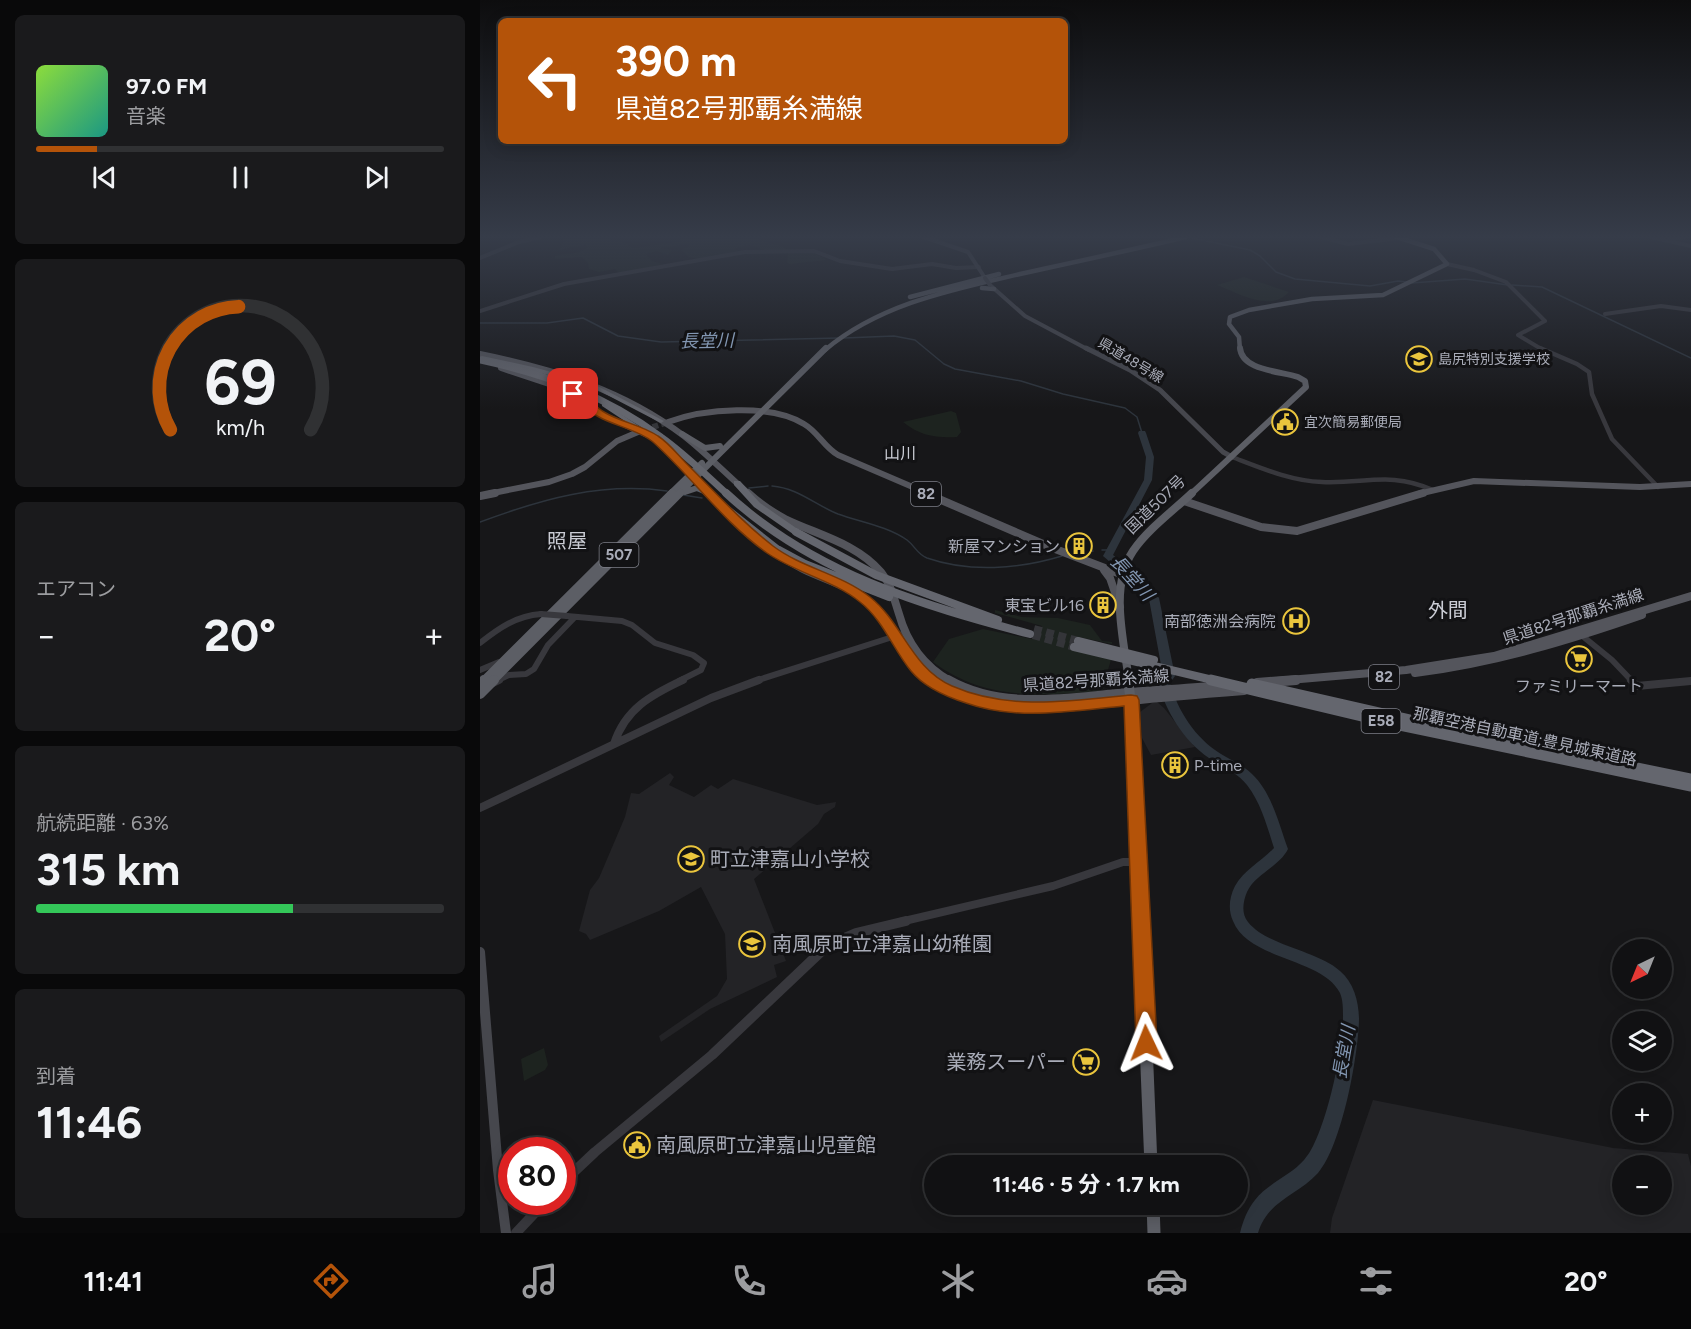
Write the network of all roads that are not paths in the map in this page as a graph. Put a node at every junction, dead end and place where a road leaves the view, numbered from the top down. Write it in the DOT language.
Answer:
graph roads {
  1 [pos="529,295"];
  2 [pos="918,295"];
  3 [pos="936,295"];
  4 [pos="955,295"];
  5 [pos="1000,295"];
  6 [pos="1382,295"];
  7 [pos="1518,295"];
  8 [pos="1691,310"];
  9 [pos="480,311"];
  10 [pos="1605,314"];
  11 [pos="860,323"];
  12 [pos="480,359"];
  13 [pos="531,370"];
  14 [pos="756,414"];
  15 [pos="665,422"];
  16 [pos="638,432"];
  17 [pos="682,434"];
  18 [pos="654,438"];
  19 [pos="720,446"];
  20 [pos="1232,457"];
  21 [pos="702,467"];
  22 [pos="737,483"];
  23 [pos="1691,484"];
  24 [pos="1658,487"];
  25 [pos="1433,490"];
  26 [pos="712,495"];
  27 [pos="480,496"];
  28 [pos="675,499"];
  29 [pos="1184,501"];
  30 [pos="721,504"];
  31 [pos="1103,569"];
  32 [pos="1123,575"];
  33 [pos="1691,596"];
  34 [pos="1691,601"];
  35 [pos="1120,607"];
  36 [pos="571,616"];
  37 [pos="997,622"];
  38 [pos="1032,632"];
  39 [pos="905,633"];
  40 [pos="1580,633"];
  41 [pos="895,636"];
  42 [pos="480,643"];
  43 [pos="510,659"];
  44 [pos="480,670"];
  45 [pos="513,675"];
  46 [pos="1691,681"];
  47 [pos="483,685"];
  48 [pos="480,694"];
  49 [pos="1131,697"];
  50 [pos="614,744"];
  51 [pos="1691,779"];
  52 [pos="1691,786"];
  53 [pos="480,808"];
  54 [pos="1138,862"];
  55 [pos="480,952"];
  56 [pos="1151,1155"];
  57 [pos="576,1170"];
  58 [pos="533,1215"];
  59 [pos="1153,1215"];
  60 [pos="506,1233"];
  61 [pos="516,1233"];
  62 [pos="1154,1233"];
  1 -- 9 [label="street"];
  2 -- 11 [label="highway"];
  3 -- 11 [label="highway, 507"];
  4 -- 11 [label="highway"];
  5 -- 20 [label="main road, 県道48号線"];
  6 -- 20 [label="highway, 国道507号"];
  7 -- 24 [label="street"];
  8 -- 10 [label="street"];
  11 -- 14 [label="highway, 507"];
  12 -- 13 [label="highway, bridge"];
  12 -- 15 [label="main road, 県道82号那覇糸満線 / 82"];
  12 -- 18 [label="main road, 県道82号那覇糸満線 / 82"];
  13 -- 15 [label="highway"];
  13 -- 18 [label="highway, bridge"];
  13 -- 21 [label="highway, bridge"];
  14 -- 15 [label="main road, 82"];
  14 -- 19 [label="highway, 507"];
  14 -- 21 [label="highway, 507"];
  14 -- 31 [label="main road, 82"];
  15 -- 17 [label="main road, 県道82号那覇糸満線 / 82"];
  16 -- 27 [label="main road"];
  17 -- 19 [label="highway"];
  17 -- 21 [label="main road, 県道82号那覇糸満線 / 82"];
  18 -- 21 [label="main road, 県道82号那覇糸満線 / 82"];
  19 -- 21 [label="highway, 507"];
  20 -- 25 [label="street"];
  20 -- 29 [label="highway, 国道507号"];
  21 -- 22 [label="main road, 県道82号那覇糸満線 / 82"];
  21 -- 26 [label="main road, 県道82号那覇糸満線 / 82"];
  21 -- 28 [label="highway, 507"];
  21 -- 37 [label="highway, bridge"];
  21 -- 43 [label="highway, 507"];
  22 -- 37 [label="highway, bridge"];
  22 -- 39 [label="main road, 県道82号那覇糸満線 / 82"];
  23 -- 24 [label="main road"];
  24 -- 25 [label="main road"];
  25 -- 29 [label="main road"];
  26 -- 28 [label="highway"];
  26 -- 30 [label="main road, 県道82号那覇糸満線 / 82"];
  28 -- 43 [label="highway, 507"];
  29 -- 32 [label="highway, 国道507号"];
  30 -- 37 [label="highway, bridge"];
  30 -- 41 [label="main road, 県道82号那覇糸満線 / 82"];
  31 -- 32 [label="main road, 82"];
  31 -- 35 [label="main road"];
  32 -- 35 [label="highway, 国道507号"];
  33 -- 40 [label="main road, 県道82号那覇糸満線 / 82"];
  34 -- 40 [label="main road, 県道82号那覇糸満線 / 82"];
  35 -- 49 [label="highway, 国道507号"];
  36 -- 42 [label="street, bridge"];
  36 -- 45 [label="street"];
  36 -- 50 [label="street"];
  37 -- 38 [label="highway, bridge"];
  39 -- 41 [label="street"];
  39 -- 49 [label="main road, 県道82号那覇糸満線 / 82"];
  40 -- 46 [label="street"];
  40 -- 49 [label="main road, 県道82号那覇糸満線 / 82"];
  41 -- 49 [label="main road, 県道82号那覇糸満線 / 82"];
  41 -- 50 [label="street"];
  43 -- 44 [label="street"];
  43 -- 45 [label="street"];
  43 -- 47 [label="highway, 507"];
  44 -- 47 [label="street"];
  45 -- 47 [label="street"];
  47 -- 48 [label="highway, 507"];
  49 -- 54 [label="highway, 国道507号"];
  50 -- 53 [label="street"];
  51 -- 52 [label="highway, 那覇空港自動車道;豊見城東道路 / E58, bridge"];
  54 -- 56 [label="highway, 国道507号"];
  54 -- 57 [label="street"];
  55 -- 60 [label="main road"];
  58 -- 61 [label="street"];
  59 -- 62 [label="highway"];
}
